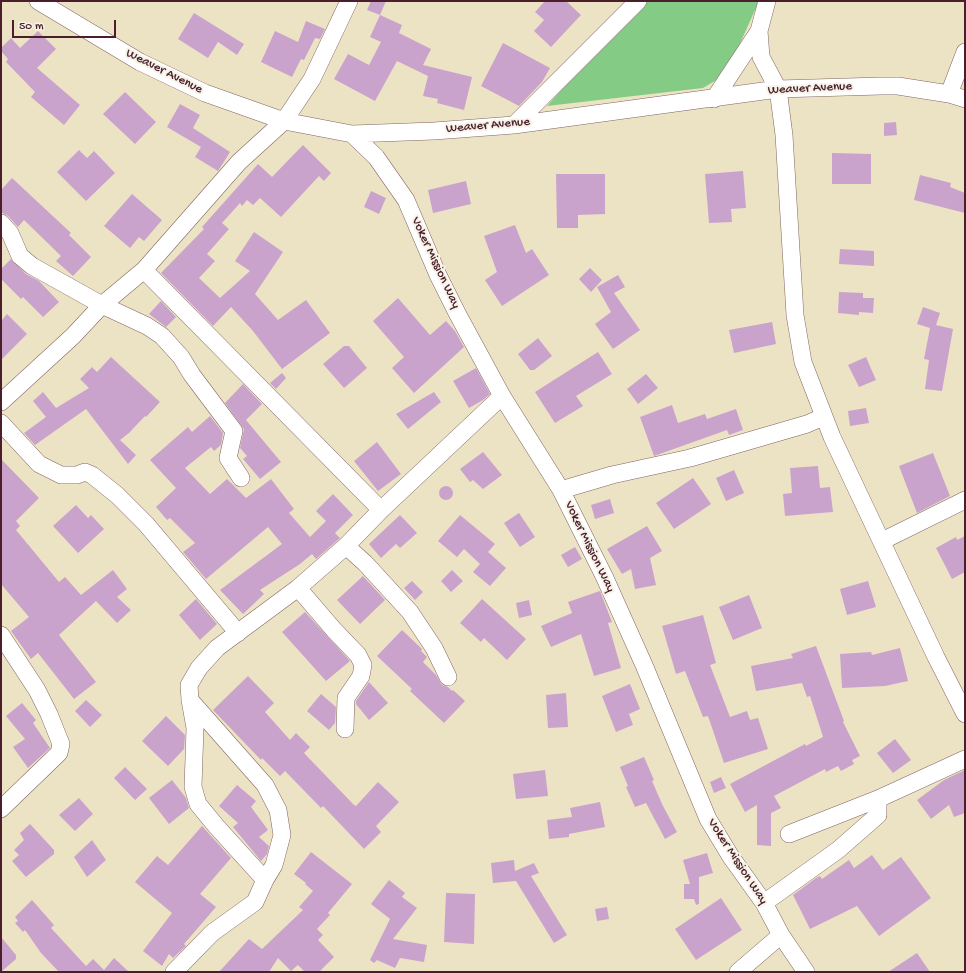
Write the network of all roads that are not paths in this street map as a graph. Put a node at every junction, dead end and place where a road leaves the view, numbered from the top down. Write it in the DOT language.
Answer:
graph roads {
  1 [pos="38,1"];
  2 [pos="349,1"];
  3 [pos="638,1"];
  4 [pos="767,1"];
  5 [pos="758,31"];
  6 [pos="965,52"];
  7 [pos="778,89"];
  8 [pos="949,94"];
  9 [pos="714,98"];
  10 [pos="965,99"];
  11 [pos="284,121"];
  12 [pos="514,125"];
  13 [pos="352,134"];
  14 [pos="1,223"];
  15 [pos="144,270"];
  16 [pos="102,305"];
  17 [pos="502,396"];
  18 [pos="1,402"];
  19 [pos="823,417"];
  20 [pos="1,423"];
  21 [pos="241,478"];
  22 [pos="561,490"];
  23 [pos="965,500"];
  24 [pos="381,510"];
  25 [pos="882,541"];
  26 [pos="346,546"];
  27 [pos="298,588"];
  28 [pos="238,633"];
  29 [pos="1,635"];
  30 [pos="448,677"];
  31 [pos="190,700"];
  32 [pos="965,714"];
  33 [pos="345,729"];
  34 [pos="965,759"];
  35 [pos="878,799"];
  36 [pos="1,809"];
  37 [pos="789,834"];
  38 [pos="265,880"];
  39 [pos="764,903"];
  40 [pos="781,936"];
  41 [pos="174,972"];
  42 [pos="738,972"];
  43 [pos="806,972"];
  1 -- 11 [label="street, Weaver Avenue"];
  2 -- 11 [label="street"];
  3 -- 12 [label="street"];
  4 -- 5 [label="street"];
  5 -- 7 [label="street"];
  5 -- 9 [label="street"];
  6 -- 8 [label="street"];
  7 -- 8 [label="street, Weaver Avenue"];
  7 -- 9 [label="street, Weaver Avenue"];
  7 -- 19 [label="street"];
  8 -- 10 [label="street, Weaver Avenue"];
  9 -- 12 [label="street, Weaver Avenue"];
  11 -- 13 [label="street, Weaver Avenue"];
  11 -- 15 [label="street"];
  12 -- 13 [label="street, Weaver Avenue"];
  13 -- 17 [label="street, Voker Mission Way"];
  14 -- 16 [label="street"];
  15 -- 16 [label="street"];
  15 -- 24 [label="street"];
  16 -- 18 [label="street"];
  16 -- 21 [label="street"];
  17 -- 22 [label="street, Voker Mission Way"];
  17 -- 24 [label="street"];
  19 -- 22 [label="street"];
  19 -- 25 [label="street"];
  20 -- 28 [label="street"];
  22 -- 39 [label="street, Voker Mission Way"];
  23 -- 25 [label="street"];
  24 -- 26 [label="street"];
  25 -- 32 [label="street"];
  26 -- 27 [label="street"];
  26 -- 30 [label="street"];
  27 -- 28 [label="street"];
  27 -- 33 [label="street"];
  28 -- 31 [label="street"];
  29 -- 36 [label="street"];
  31 -- 38 [label="street"];
  31 -- 38 [label="street"];
  34 -- 35 [label="street"];
  35 -- 37 [label="street"];
  35 -- 39 [label="street"];
  38 -- 41 [label="street"];
  39 -- 40 [label="street, Voker Mission Way"];
  40 -- 42 [label="street"];
  40 -- 43 [label="street, Voker Mission Way"];
}
